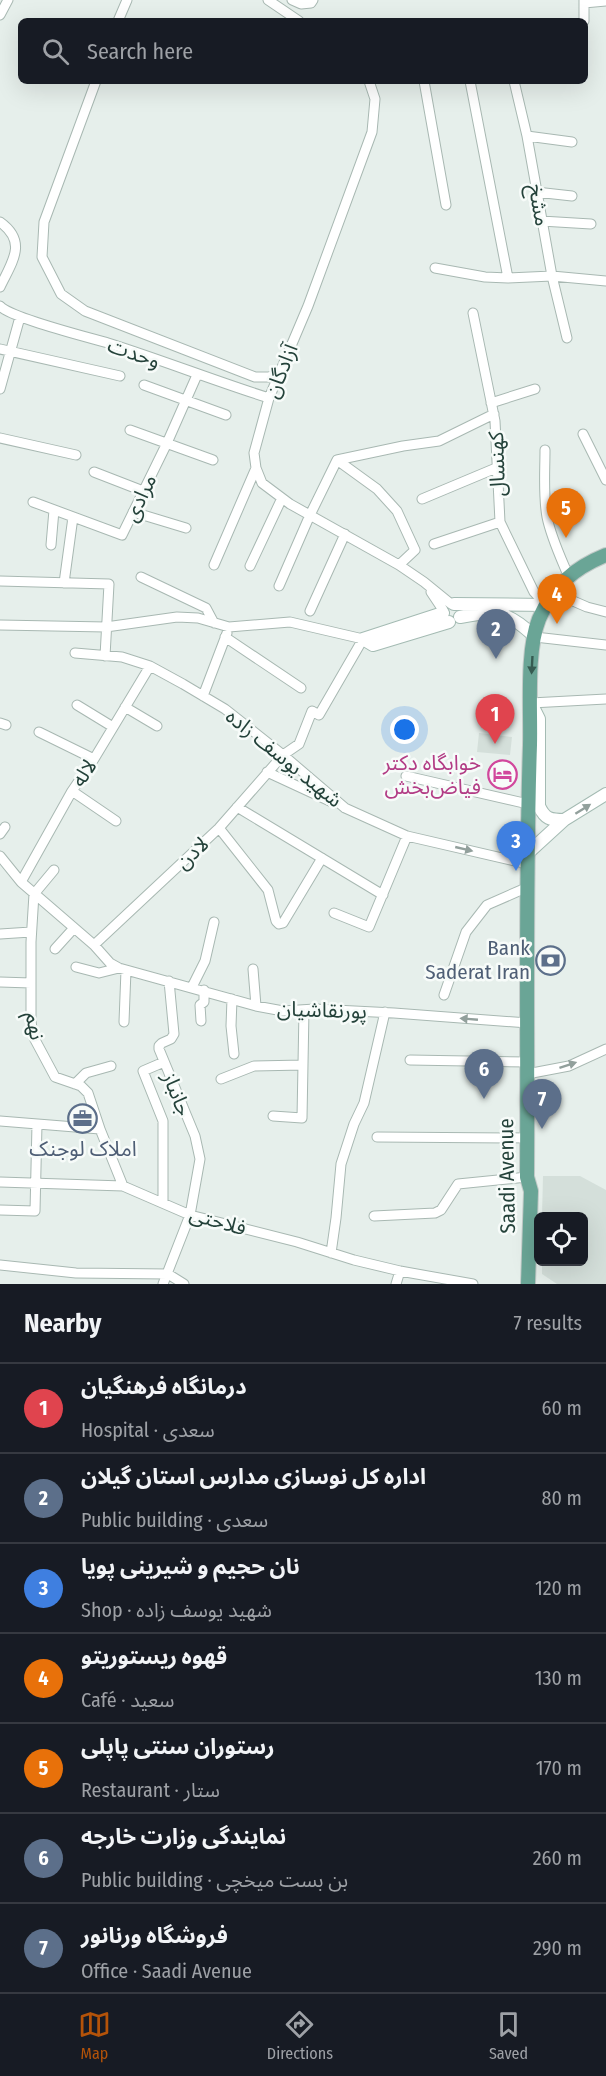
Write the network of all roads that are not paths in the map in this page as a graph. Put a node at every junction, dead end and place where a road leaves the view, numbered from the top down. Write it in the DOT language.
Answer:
graph roads {
  1 [pos="8,0"];
  2 [pos="127,0"];
  3 [pos="268,0"];
  4 [pos="292,0"];
  5 [pos="312,1"];
  6 [pos="584,1"];
  7 [pos="606,1"];
  8 [pos="0,13"];
  9 [pos="119,18"];
  10 [pos="295,18"];
  11 [pos="584,18"];
  12 [pos="95,84"];
  13 [pos="370,84"];
  14 [pos="425,84"];
  15 [pos="472,84"];
  16 [pos="515,84"];
  17 [pos="527,136"];
  18 [pos="572,142"];
  19 [pos="536,192"];
  20 [pos="572,196"];
  21 [pos="446,205"];
  22 [pos="541,221"];
  23 [pos="0,222"];
  24 [pos="591,224"];
  25 [pos="435,268"];
  26 [pos="552,276"];
  27 [pos="508,278"];
  28 [pos="606,281"];
  29 [pos="0,287"];
  30 [pos="0,306"];
  31 [pos="473,313"];
  32 [pos="20,317"];
  33 [pos="567,338"];
  34 [pos="0,349"];
  35 [pos="10,351"];
  36 [pos="279,373"];
  37 [pos="197,375"];
  38 [pos="120,376"];
  39 [pos="144,385"];
  40 [pos="0,389"];
  41 [pos="535,389"];
  42 [pos="269,398"];
  43 [pos="186,400"];
  44 [pos="491,403"];
  45 [pos="494,414"];
  46 [pos="226,415"];
  47 [pos="130,430"];
  48 [pos="583,434"];
  49 [pos="0,438"];
  50 [pos="167,443"];
  51 [pos="545,450"];
  52 [pos="76,455"];
  53 [pos="213,460"];
  54 [pos="337,460"];
  55 [pos="256,468"];
  56 [pos="496,468"];
  57 [pos="94,472"];
  58 [pos="606,480"];
  59 [pos="143,491"];
  60 [pos="282,498"];
  61 [pos="422,500"];
  62 [pos="33,502"];
  63 [pos="54,510"];
  64 [pos="133,512"];
  65 [pos="310,515"];
  66 [pos="73,517"];
  67 [pos="500,522"];
  68 [pos="186,528"];
  69 [pos="345,534"];
  70 [pos="434,544"];
  71 [pos="51,545"];
  72 [pos="606,555"];
  73 [pos="214,565"];
  74 [pos="399,565"];
  75 [pos="250,566"];
  76 [pos="568,575"];
  77 [pos="141,577"];
  78 [pos="0,581"];
  79 [pos="64,584"];
  80 [pos="279,586"];
  81 [pos="564,597"];
  82 [pos="546,605"];
  83 [pos="502,609"];
  84 [pos="310,611"];
  85 [pos="450,612"];
  86 [pos="606,612"];
  87 [pos="214,623"];
  88 [pos="0,625"];
  89 [pos="106,627"];
  90 [pos="229,627"];
  91 [pos="535,637"];
  92 [pos="225,638"];
  93 [pos="363,639"];
  94 [pos="606,645"];
  95 [pos="75,653"];
  96 [pos="105,656"];
  97 [pos="150,666"];
  98 [pos="301,688"];
  99 [pos="203,696"];
  100 [pos="606,699"];
  101 [pos="531,703"];
  102 [pos="77,705"];
  103 [pos="125,707"];
  104 [pos="157,726"];
  105 [pos="114,727"];
  106 [pos="39,732"];
  107 [pos="283,755"];
  108 [pos="94,759"];
  109 [pos="267,772"];
  110 [pos="406,776"];
  111 [pos="72,791"];
  112 [pos="605,797"];
  113 [pos="528,804"];
  114 [pos="237,807"];
  115 [pos="345,808"];
  116 [pos="564,820"];
  117 [pos="116,821"];
  118 [pos="219,828"];
  119 [pos="407,836"];
  120 [pos="0,856"];
  121 [pos="322,858"];
  122 [pos="529,858"];
  123 [pos="54,870"];
  124 [pos="21,882"];
  125 [pos="528,887"];
  126 [pos="34,894"];
  127 [pos="383,895"];
  128 [pos="334,913"];
  129 [pos="214,922"];
  130 [pos="74,928"];
  131 [pos="32,932"];
  132 [pos="0,934"];
  133 [pos="94,945"];
  134 [pos="55,949"];
  135 [pos="76,967"];
  136 [pos="123,969"];
  137 [pos="253,969"];
  138 [pos="169,981"];
  139 [pos="0,982"];
  140 [pos="31,983"];
  141 [pos="192,987"];
  142 [pos="204,990"];
  143 [pos="444,994"];
  144 [pos="232,999"];
  145 [pos="256,1006"];
  146 [pos="304,1010"];
  147 [pos="385,1012"];
  148 [pos="201,1021"];
  149 [pos="124,1022"];
  150 [pos="528,1023"];
  151 [pos="606,1049"];
  152 [pos="234,1054"];
  153 [pos="410,1060"];
  154 [pos="164,1062"];
  155 [pos="303,1065"];
  156 [pos="111,1066"];
  157 [pos="527,1068"];
  158 [pos="220,1079"];
  159 [pos="75,1083"];
  160 [pos="273,1116"];
  161 [pos="0,1121"];
  162 [pos="37,1124"];
  163 [pos="100,1130"];
  164 [pos="377,1137"];
  165 [pos="527,1138"];
  166 [pos="527,1177"];
  167 [pos="0,1182"];
  168 [pos="36,1182"];
  169 [pos="123,1186"];
  170 [pos="163,1202"];
  171 [pos="0,1210"];
  172 [pos="190,1215"];
  173 [pos="374,1216"];
  174 [pos="331,1253"];
  175 [pos="0,1265"];
  176 [pos="400,1271"];
  177 [pos="109,1274"];
  178 [pos="168,1274"];
  179 [pos="102,1284"];
  180 [pos="163,1284"];
  181 [pos="184,1284"];
  182 [pos="396,1284"];
  183 [pos="473,1284"];
  184 [pos="521,1284"];
  185 [pos="528,1284"];
  1 -- 8 [label="street"];
  2 -- 9 [label="street"];
  3 -- 10 [label="street"];
  4 -- 5 [label="street"];
  6 -- 7 [label="street"];
  6 -- 11 [label="street"];
  12 -- 36 [label="street, آزادگان"];
  13 -- 36 [label="street, آزادگان"];
  14 -- 21 [label="street"];
  15 -- 27 [label="street"];
  16 -- 17 [label="street, مشخ"];
  17 -- 18 [label="street"];
  17 -- 19 [label="street, مشخ"];
  19 -- 20 [label="street"];
  19 -- 22 [label="street, مشخ"];
  22 -- 24 [label="street"];
  22 -- 26 [label="street, مشخ"];
  23 -- 29 [label="street"];
  25 -- 27 [label="street"];
  26 -- 27 [label="street"];
  26 -- 28 [label="street"];
  26 -- 33 [label="street, مشخ"];
  30 -- 32 [label="street, وحدت"];
  31 -- 44 [label="street, کهنسال"];
  32 -- 35 [label="street"];
  32 -- 37 [label="street, وحدت"];
  34 -- 35 [label="street"];
  35 -- 38 [label="street"];
  35 -- 40 [label="street"];
  36 -- 42 [label="street, آزادگان"];
  37 -- 42 [label="street, وحدت"];
  37 -- 43 [label="street, مرادی"];
  39 -- 43 [label="street"];
  41 -- 44 [label="street"];
  42 -- 55 [label="street, آزادگان"];
  43 -- 46 [label="street"];
  43 -- 50 [label="street, مرادی"];
  44 -- 45 [label="street, کهنسال"];
  45 -- 54 [label="street"];
  45 -- 56 [label="street, کهنسال"];
  47 -- 50 [label="street"];
  48 -- 58 [label="street"];
  49 -- 52 [label="street"];
  50 -- 53 [label="street"];
  50 -- 59 [label="street, مرادی"];
  51 -- 76 [label="street"];
  54 -- 65 [label="street"];
  54 -- 74 [label="street"];
  55 -- 60 [label="street"];
  55 -- 73 [label="street"];
  56 -- 61 [label="street"];
  56 -- 67 [label="street, کهنسال"];
  57 -- 59 [label="street"];
  59 -- 64 [label="street, مرادی"];
  60 -- 65 [label="street"];
  60 -- 75 [label="street"];
  62 -- 63 [label="street, مرادی"];
  63 -- 66 [label="street, مرادی"];
  63 -- 71 [label="street"];
  64 -- 66 [label="street, مرادی"];
  64 -- 68 [label="street"];
  65 -- 69 [label="street"];
  65 -- 80 [label="street"];
  66 -- 79 [label="street"];
  67 -- 70 [label="street"];
  67 -- 82 [label="street, کهنسال"];
  69 -- 74 [label="street"];
  69 -- 84 [label="street"];
  72 -- 76 [label="main road"];
  74 -- 85 [label="street"];
  76 -- 82 [label="main road, Saadi Avenue"];
  77 -- 87 [label="street"];
  78 -- 79 [label="street"];
  79 -- 89 [label="street"];
  81 -- 86 [label="street"];
  82 -- 83 [label="main road"];
  82 -- 91 [label="main road, Saadi Avenue"];
  83 -- 85 [label="main road"];
  83 -- 91 [label="main road"];
  85 -- 93 [label="main road"];
  87 -- 89 [label="street"];
  87 -- 90 [label="street"];
  88 -- 89 [label="street"];
  89 -- 96 [label="street"];
  90 -- 92 [label="street"];
  90 -- 93 [label="street"];
  91 -- 94 [label="street"];
  91 -- 101 [label="main road, Saadi Avenue, one-way"];
  92 -- 98 [label="street"];
  92 -- 99 [label="street"];
  93 -- 107 [label="street, لادن"];
  95 -- 96 [label="street, شهید یوسف زاده"];
  96 -- 97 [label="street, شهید یوسف زاده"];
  97 -- 99 [label="street, شهید یوسف زاده"];
  97 -- 103 [label="street, لاله"];
  99 -- 107 [label="street, شهید یوسف زاده"];
  100 -- 101 [label="street"];
  101 -- 113 [label="main road, Saadi Avenue"];
  101 -- 116 [label="main road"];
  102 -- 105 [label="street"];
  103 -- 104 [label="street"];
  103 -- 105 [label="street, لاله"];
  105 -- 108 [label="street, لاله"];
  106 -- 108 [label="street"];
  107 -- 109 [label="street, لادن"];
  107 -- 115 [label="street, شهید یوسف زاده"];
  108 -- 111 [label="street, لاله"];
  109 -- 114 [label="street, لادن"];
  109 -- 115 [label="street"];
  110 -- 113 [label="street"];
  111 -- 117 [label="street"];
  111 -- 124 [label="street, لاله"];
  116 -- 112 [label="main road, one-way"];
  113 -- 122 [label="main road, Saadi Avenue"];
  114 -- 118 [label="street, لادن"];
  114 -- 121 [label="street"];
  115 -- 119 [label="street, شهید یوسف زاده"];
  116 -- 122 [label="main road"];
  118 -- 121 [label="street"];
  118 -- 133 [label="street, لادن"];
  119 -- 122 [label="street, شهید یوسف زاده, one-way"];
  119 -- 127 [label="street"];
  120 -- 124 [label="street, پورنقاشیان"];
  121 -- 127 [label="street"];
  122 -- 125 [label="main road, Saadi Avenue"];
  123 -- 126 [label="street"];
  124 -- 126 [label="street, پورنقاشیان"];
  125 -- 143 [label="street"];
  125 -- 150 [label="main road, Saadi Avenue"];
  126 -- 130 [label="street, پورنقاشیان"];
  126 -- 131 [label="street, نهم"];
  127 -- 128 [label="street"];
  129 -- 141 [label="street"];
  130 -- 133 [label="street, پورنقاشیان"];
  130 -- 134 [label="street"];
  131 -- 132 [label="street"];
  131 -- 140 [label="street, نهم"];
  133 -- 136 [label="street, پورنقاشیان"];
  135 -- 136 [label="street"];
  136 -- 138 [label="street, پورنقاشیان"];
  136 -- 149 [label="street"];
  137 -- 145 [label="street"];
  138 -- 141 [label="street, پورنقاشیان"];
  138 -- 154 [label="street, جانباز"];
  139 -- 140 [label="street"];
  140 -- 159 [label="street, نهم"];
  141 -- 142 [label="street, پورنقاشیان"];
  142 -- 144 [label="street, پورنقاشیان"];
  142 -- 148 [label="street"];
  144 -- 145 [label="street, پورنقاشیان"];
  144 -- 152 [label="street"];
  145 -- 146 [label="street, پورنقاشیان"];
  146 -- 147 [label="street, پورنقاشیان"];
  146 -- 155 [label="street"];
  150 -- 147 [label="street, پورنقاشیان, one-way"];
  147 -- 174 [label="street"];
  150 -- 157 [label="main road, Saadi Avenue"];
  157 -- 151 [label="street, one-way"];
  153 -- 157 [label="street"];
  154 -- 170 [label="street"];
  154 -- 172 [label="street, جانباز"];
  155 -- 158 [label="street"];
  155 -- 160 [label="street"];
  156 -- 159 [label="street"];
  157 -- 165 [label="main road, Saadi Avenue"];
  159 -- 163 [label="street, نهم"];
  161 -- 162 [label="street"];
  162 -- 163 [label="street"];
  162 -- 168 [label="street"];
  163 -- 169 [label="street"];
  164 -- 165 [label="street"];
  165 -- 166 [label="main road, Saadi Avenue"];
  166 -- 173 [label="street"];
  166 -- 184 [label="main road"];
  166 -- 185 [label="main road, Saadi Avenue"];
  167 -- 168 [label="street, فلاحتی"];
  168 -- 169 [label="street, فلاحتی"];
  168 -- 171 [label="street"];
  169 -- 170 [label="street, فلاحتی"];
  170 -- 172 [label="street, فلاحتی"];
  172 -- 174 [label="street, فلاحتی"];
  172 -- 178 [label="street"];
  174 -- 176 [label="street, فلاحتی"];
  175 -- 177 [label="street"];
  176 -- 182 [label="street"];
  176 -- 183 [label="street, فلاحتی"];
  177 -- 178 [label="street"];
  177 -- 179 [label="street"];
  178 -- 180 [label="street"];
  178 -- 181 [label="street"];
}
